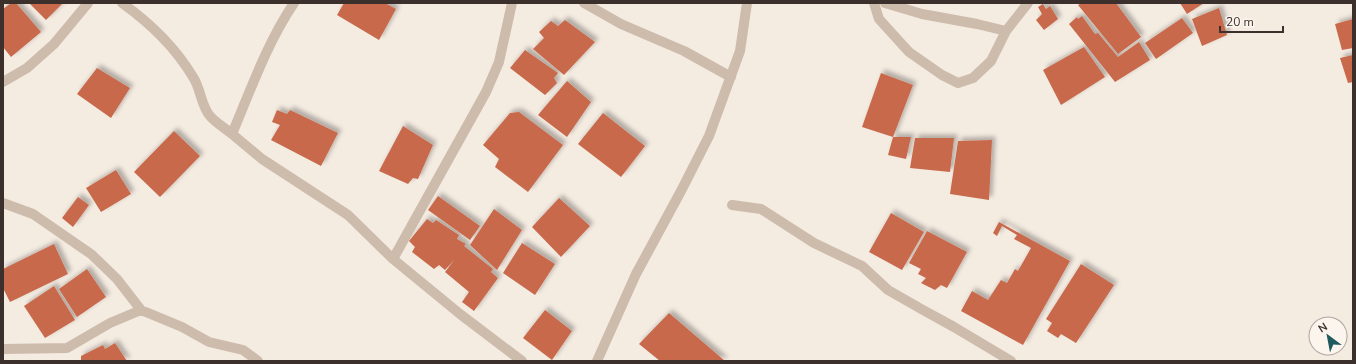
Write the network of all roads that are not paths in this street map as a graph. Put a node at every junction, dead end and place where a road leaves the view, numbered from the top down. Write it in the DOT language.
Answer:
graph roads {
  1 [pos="88,3"];
  2 [pos="122,3"];
  3 [pos="294,3"];
  4 [pos="512,3"];
  5 [pos="584,3"];
  6 [pos="747,3"];
  7 [pos="874,3"];
  8 [pos="885,3"];
  9 [pos="1028,3"];
  10 [pos="1006,31"];
  11 [pos="731,77"];
  12 [pos="3,82"];
  13 [pos="232,134"];
  14 [pos="3,203"];
  15 [pos="732,205"];
  16 [pos="393,259"];
  17 [pos="140,310"];
  18 [pos="3,349"];
  19 [pos="258,361"];
  20 [pos="522,361"];
  21 [pos="597,361"];
  22 [pos="1011,361"];
  1 -- 12 [label="street"];
  2 -- 13 [label="street"];
  3 -- 13 [label="street"];
  4 -- 16 [label="street"];
  5 -- 11 [label="street"];
  6 -- 11 [label="street"];
  7 -- 10 [label="street"];
  8 -- 10 [label="street"];
  9 -- 10 [label="street"];
  11 -- 21 [label="street"];
  13 -- 16 [label="street"];
  14 -- 17 [label="street"];
  15 -- 22 [label="street"];
  16 -- 20 [label="street"];
  17 -- 18 [label="street"];
  17 -- 19 [label="street"];
}
